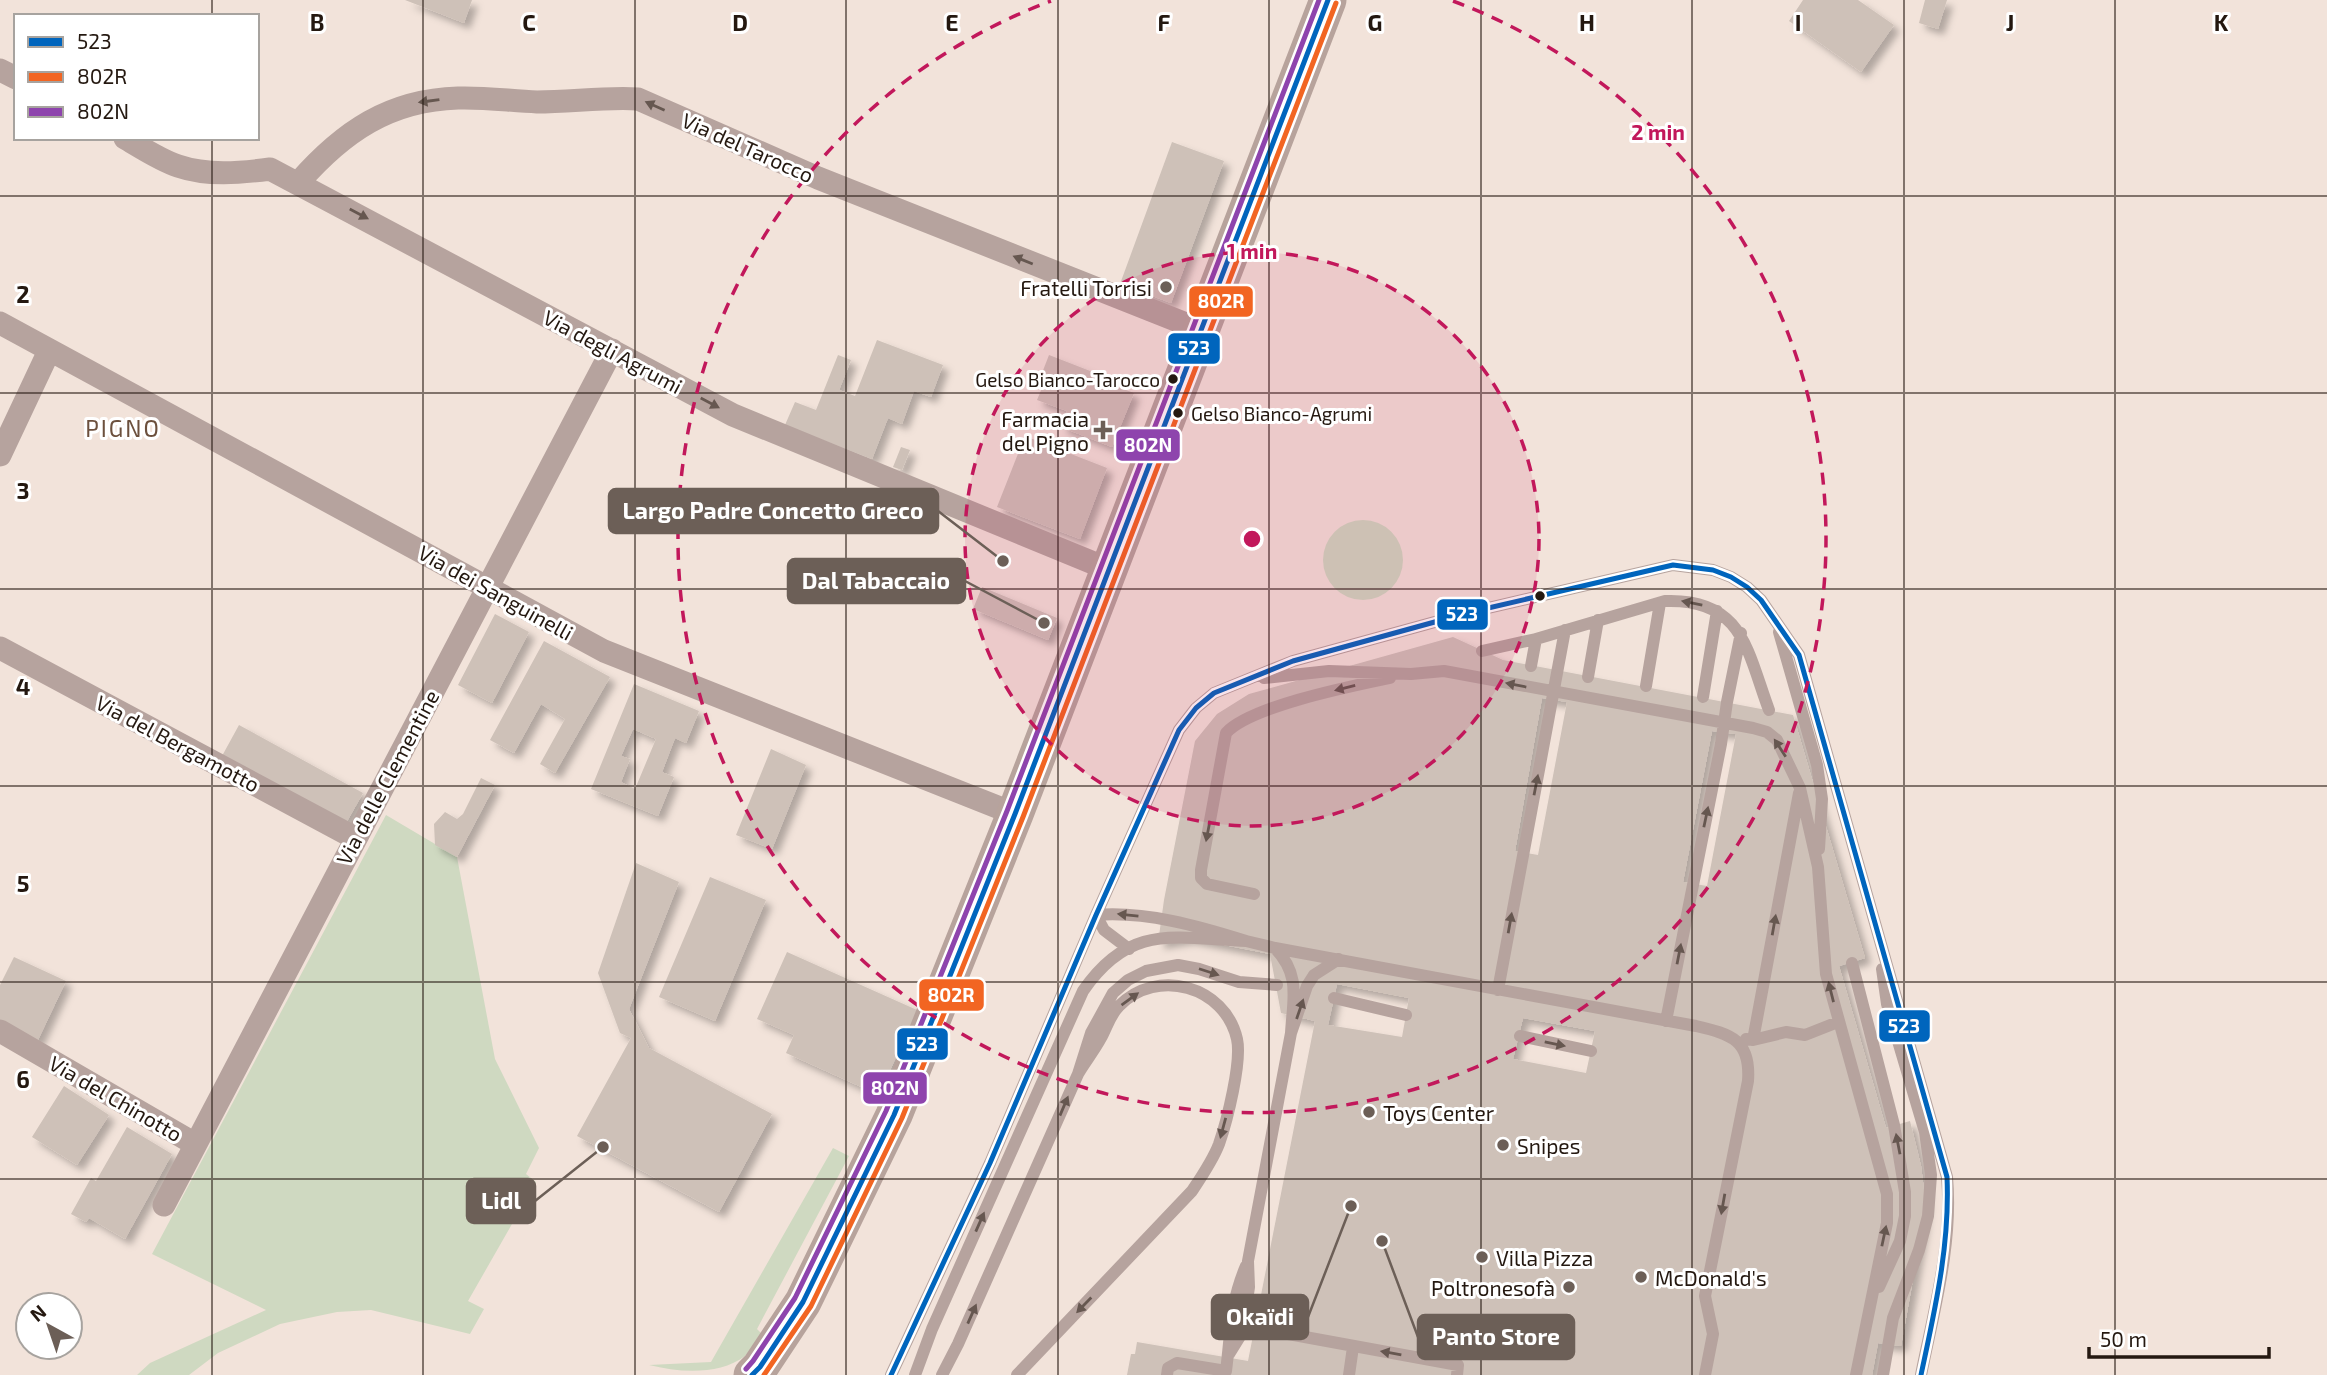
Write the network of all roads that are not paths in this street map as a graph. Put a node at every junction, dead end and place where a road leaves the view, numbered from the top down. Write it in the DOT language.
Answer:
graph roads {
  1 [pos="1328,0"];
  2 [pos="129,140"];
  3 [pos="299,182"];
  4 [pos="0,323"];
  5 [pos="1200,330"];
  6 [pos="612,350"];
  7 [pos="50,351"];
  8 [pos="0,454"];
  9 [pos="1108,569"];
  10 [pos="487,587"];
  11 [pos="1660,603"];
  12 [pos="1717,611"];
  13 [pos="1598,620"];
  14 [pos="1777,625"];
  15 [pos="1565,630"];
  16 [pos="1741,633"];
  17 [pos="1536,639"];
  18 [pos="0,648"];
  19 [pos="1482,651"];
  20 [pos="1531,666"];
  21 [pos="1411,674"];
  22 [pos="1588,677"];
  23 [pos="1241,681"];
  24 [pos="1646,686"];
  25 [pos="1703,697"];
  26 [pos="1769,710"];
  27 [pos="1800,788"];
  28 [pos="1015,814"];
  29 [pos="355,838"];
  30 [pos="1818,867"];
  31 [pos="1255,894"];
  32 [pos="1872,913"];
  33 [pos="1096,915"];
  34 [pos="1245,941"];
  35 [pos="1275,948"];
  36 [pos="1129,949"];
  37 [pos="1339,959"];
  38 [pos="1852,963"];
  39 [pos="1277,985"];
  40 [pos="1498,990"];
  41 [pos="1334,998"];
  42 [pos="1406,1015"];
  43 [pos="1666,1021"];
  44 [pos="1838,1022"];
  45 [pos="0,1031"];
  46 [pos="1291,1033"];
  47 [pos="1520,1036"];
  48 [pos="1735,1038"];
  49 [pos="1753,1040"];
  50 [pos="1591,1051"];
  51 [pos="1078,1074"];
  52 [pos="195,1144"];
  53 [pos="164,1205"];
  54 [pos="1248,1261"];
  55 [pos="803,1302"];
  56 [pos="1871,1303"];
  57 [pos="1283,1333"];
  58 [pos="1353,1346"];
  59 [pos="1228,1357"];
  60 [pos="1457,1370"];
  61 [pos="751,1375"];
  62 [pos="783,1375"];
  63 [pos="891,1375"];
  64 [pos="915,1375"];
  65 [pos="942,1375"];
  66 [pos="1017,1375"];
  67 [pos="1167,1375"];
  68 [pos="1349,1375"];
  69 [pos="1705,1375"];
  70 [pos="1857,1375"];
  71 [pos="1883,1375"];
  72 [pos="1921,1375"];
  1 -- 5 [label="main road"];
  2 -- 3 [label="street, Via degli Agrumi"];
  5 -- 3 [label="street, Via del Tarocco, one-way"];
  3 -- 6 [label="street, Via degli Agrumi, one-way"];
  4 -- 7 [label="street, Via dei Sanguinelli"];
  5 -- 9 [label="main road"];
  6 -- 9 [label="street, Via degli Agrumi, one-way"];
  6 -- 10 [label="street, Via delle Clementine"];
  7 -- 8 [label="street"];
  7 -- 10 [label="street, Via dei Sanguinelli"];
  9 -- 28 [label="main road"];
  10 -- 28 [label="street, Via dei Sanguinelli"];
  10 -- 29 [label="street, Via delle Clementine"];
  12 -- 11 [label="lane, one-way"];
  11 -- 13 [label="lane"];
  11 -- 24 [label="lane"];
  12 -- 16 [label="lane"];
  12 -- 25 [label="lane"];
  13 -- 15 [label="lane"];
  13 -- 22 [label="lane"];
  14 -- 23 [label="lane"];
  14 -- 30 [label="lane"];
  14 -- 32 [label="lane"];
  15 -- 17 [label="lane"];
  40 -- 15 [label="lane, one-way"];
  16 -- 26 [label="lane"];
  43 -- 16 [label="lane, one-way"];
  17 -- 19 [label="lane"];
  17 -- 20 [label="lane"];
  18 -- 29 [label="street, Via del Bergamotto"];
  21 -- 23 [label="lane"];
  27 -- 21 [label="lane, one-way"];
  21 -- 31 [label="lane, one-way"];
  23 -- 33 [label="lane"];
  27 -- 30 [label="lane"];
  49 -- 27 [label="lane, one-way"];
  28 -- 55 [label="main road"];
  29 -- 52 [label="street, Via delle Clementine"];
  44 -- 30 [label="lane, one-way"];
  32 -- 71 [label="lane"];
  32 -- 72 [label="lane"];
  34 -- 33 [label="lane, one-way"];
  33 -- 36 [label="lane"];
  33 -- 63 [label="lane"];
  34 -- 35 [label="lane"];
  34 -- 36 [label="lane"];
  35 -- 37 [label="lane"];
  35 -- 46 [label="lane"];
  64 -- 36 [label="lane, one-way"];
  37 -- 40 [label="lane"];
  46 -- 37 [label="lane, one-way"];
  56 -- 38 [label="lane, one-way"];
  51 -- 39 [label="lane, one-way"];
  40 -- 43 [label="lane"];
  41 -- 42 [label="lane"];
  43 -- 48 [label="lane"];
  44 -- 49 [label="lane"];
  56 -- 44 [label="lane, one-way"];
  45 -- 52 [label="street, Via del Chinotto"];
  46 -- 54 [label="lane"];
  47 -- 50 [label="lane, one-way"];
  48 -- 49 [label="lane"];
  48 -- 69 [label="lane, one-way"];
  65 -- 51 [label="lane, one-way"];
  51 -- 66 [label="lane, one-way"];
  52 -- 53 [label="street, Via delle Clementine"];
  54 -- 57 [label="lane"];
  54 -- 59 [label="lane"];
  55 -- 61 [label="main road"];
  55 -- 62 [label="main road"];
  56 -- 70 [label="lane"];
  57 -- 58 [label="lane"];
  57 -- 59 [label="lane"];
  60 -- 58 [label="lane, one-way"];
  58 -- 68 [label="lane"];
  59 -- 67 [label="lane"];
}
